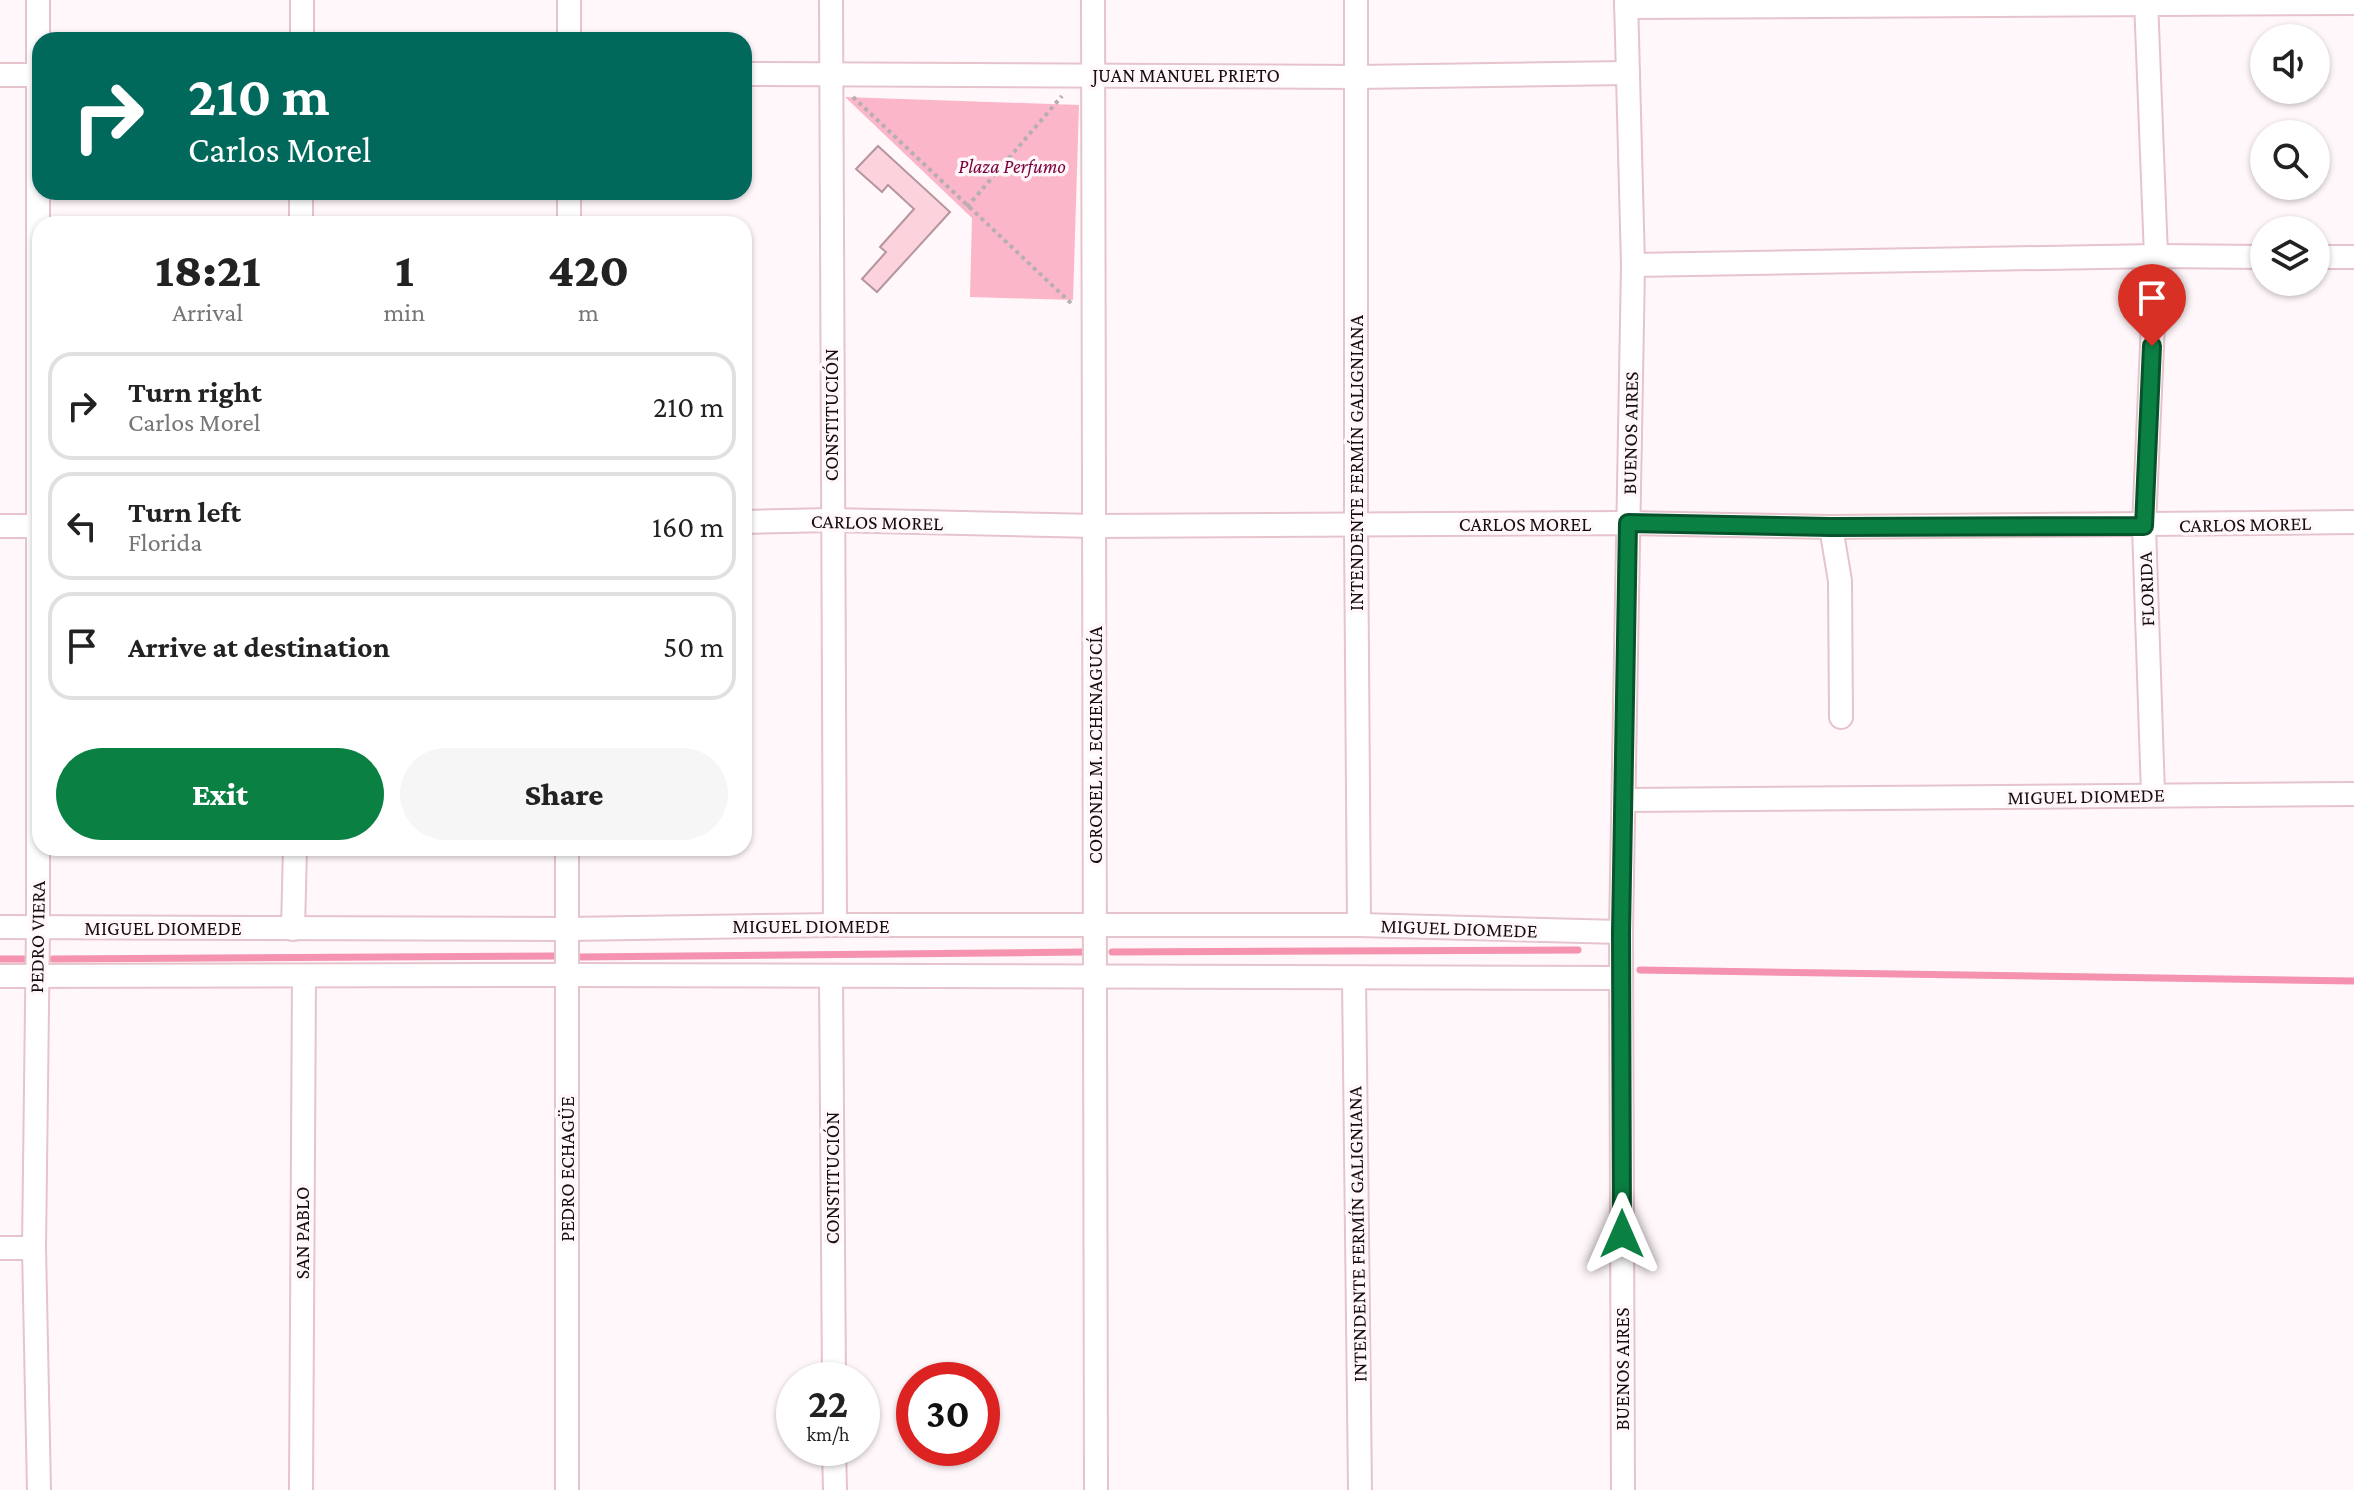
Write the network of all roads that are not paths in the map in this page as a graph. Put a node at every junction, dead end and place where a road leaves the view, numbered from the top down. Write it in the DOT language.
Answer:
graph roads {
  1 [pos="38,0"];
  2 [pos="302,0"];
  3 [pos="569,0"];
  4 [pos="831,0"];
  5 [pos="1093,0"];
  6 [pos="1356,0"];
  7 [pos="1886,2"];
  8 [pos="2146,2"];
  9 [pos="1626,3"];
  10 [pos="2354,3"];
  11 [pos="38,32"];
  12 [pos="302,32"];
  13 [pos="569,32"];
  14 [pos="1628,73"];
  15 [pos="752,74"];
  16 [pos="0,75"];
  17 [pos="32,75"];
  18 [pos="1086,75"];
  19 [pos="832,76"];
  20 [pos="1357,77"];
  21 [pos="2156,256"];
  22 [pos="2250,257"];
  23 [pos="2330,257"];
  24 [pos="2354,257"];
  25 [pos="1633,265"];
  26 [pos="831,520"];
  27 [pos="752,522"];
  28 [pos="2354,522"];
  29 [pos="1628,523"];
  30 [pos="1356,525"];
  31 [pos="0,526"];
  32 [pos="32,526"];
  33 [pos="1095,526"];
  34 [pos="2144,526"];
  35 [pos="1831,527"];
  36 [pos="1841,717"];
  37 [pos="2153,794"];
  38 [pos="2354,794"];
  39 [pos="1626,800"];
  40 [pos="38,856"];
  41 [pos="295,856"];
  42 [pos="567,856"];
  43 [pos="835,925"];
  44 [pos="1359,925"];
  45 [pos="1094,926"];
  46 [pos="0,927"];
  47 [pos="38,927"];
  48 [pos="293,929"];
  49 [pos="567,929"];
  50 [pos="1621,932"];
  51 [pos="568,975"];
  52 [pos="0,976"];
  53 [pos="36,976"];
  54 [pos="831,976"];
  55 [pos="304,977"];
  56 [pos="1097,977"];
  57 [pos="1354,978"];
  58 [pos="1621,978"];
  59 [pos="0,1248"];
  60 [pos="34,1248"];
  61 [pos="834,1362"];
  62 [pos="834,1466"];
  63 [pos="39,1490"];
  64 [pos="301,1490"];
  65 [pos="567,1490"];
  66 [pos="835,1490"];
  67 [pos="1096,1490"];
  68 [pos="1360,1490"];
  69 [pos="1623,1490"];
  1 -- 11 [label="street, PEDRO VIERA"];
  2 -- 12 [label="street"];
  3 -- 13 [label="street"];
  4 -- 19 [label="street, CONSTITUCIÓN"];
  5 -- 18 [label="street, CORONEL M. ECHENAGUCÍA"];
  6 -- 20 [label="street, INTENDENTE FERMÍN GALIGNIANA"];
  7 -- 8 [label="street"];
  7 -- 9 [label="street"];
  8 -- 10 [label="street"];
  8 -- 21 [label="street, FLORIDA"];
  9 -- 14 [label="street, BUENOS AIRES"];
  14 -- 20 [label="street, JUAN MANUEL PRIETO"];
  14 -- 25 [label="street, BUENOS AIRES"];
  15 -- 19 [label="street, JUAN MANUEL PRIETO"];
  16 -- 17 [label="street"];
  18 -- 19 [label="street, JUAN MANUEL PRIETO"];
  18 -- 20 [label="street, JUAN MANUEL PRIETO"];
  18 -- 33 [label="street, CORONEL M. ECHENAGUCÍA"];
  19 -- 26 [label="street, CONSTITUCIÓN"];
  20 -- 30 [label="street, INTENDENTE FERMÍN GALIGNIANA"];
  21 -- 22 [label="street"];
  21 -- 25 [label="street"];
  21 -- 34 [label="street, FLORIDA"];
  23 -- 24 [label="street"];
  25 -- 29 [label="street, BUENOS AIRES"];
  26 -- 27 [label="street, CARLOS MOREL"];
  26 -- 33 [label="street, CARLOS MOREL"];
  26 -- 43 [label="street, CONSTITUCIÓN"];
  28 -- 34 [label="street, CARLOS MOREL"];
  29 -- 30 [label="street, CARLOS MOREL"];
  29 -- 35 [label="street, CARLOS MOREL"];
  29 -- 39 [label="street, BUENOS AIRES"];
  30 -- 33 [label="street, CARLOS MOREL"];
  30 -- 44 [label="street, INTENDENTE FERMÍN GALIGNIANA"];
  31 -- 32 [label="street"];
  33 -- 45 [label="street, CORONEL M. ECHENAGUCÍA"];
  34 -- 35 [label="street, CARLOS MOREL"];
  34 -- 37 [label="street, FLORIDA"];
  35 -- 36 [label="street"];
  37 -- 38 [label="street, MIGUEL DIOMEDE"];
  37 -- 39 [label="street, MIGUEL DIOMEDE"];
  39 -- 50 [label="street, BUENOS AIRES"];
  40 -- 47 [label="street, PEDRO VIERA"];
  41 -- 48 [label="street"];
  42 -- 49 [label="street, PEDRO ECHAGÜE"];
  43 -- 45 [label="street, MIGUEL DIOMEDE"];
  43 -- 49 [label="street, MIGUEL DIOMEDE"];
  44 -- 45 [label="street, MIGUEL DIOMEDE"];
  44 -- 50 [label="street, MIGUEL DIOMEDE"];
  45 -- 56 [label="street, CORONEL M. ECHENAGUCÍA"];
  46 -- 47 [label="street, MIGUEL DIOMEDE"];
  47 -- 48 [label="street, MIGUEL DIOMEDE"];
  47 -- 53 [label="street, PEDRO VIERA"];
  48 -- 49 [label="street, MIGUEL DIOMEDE"];
  49 -- 51 [label="street, PEDRO ECHAGÜE"];
  50 -- 58 [label="street, BUENOS AIRES"];
  51 -- 54 [label="street"];
  51 -- 55 [label="street"];
  51 -- 65 [label="street, PEDRO ECHAGÜE"];
  52 -- 53 [label="street"];
  53 -- 55 [label="street"];
  53 -- 60 [label="street, PEDRO VIERA"];
  54 -- 56 [label="street"];
  54 -- 61 [label="street, CONSTITUCIÓN"];
  55 -- 64 [label="street, SAN PABLO"];
  56 -- 57 [label="street"];
  56 -- 67 [label="street, CORONEL M. ECHENAGUCÍA"];
  57 -- 58 [label="street"];
  57 -- 68 [label="street, INTENDENTE FERMÍN GALIGNIANA"];
  58 -- 69 [label="street, BUENOS AIRES"];
  59 -- 60 [label="street"];
  60 -- 63 [label="street, PEDRO VIERA"];
  62 -- 66 [label="street"];
}
